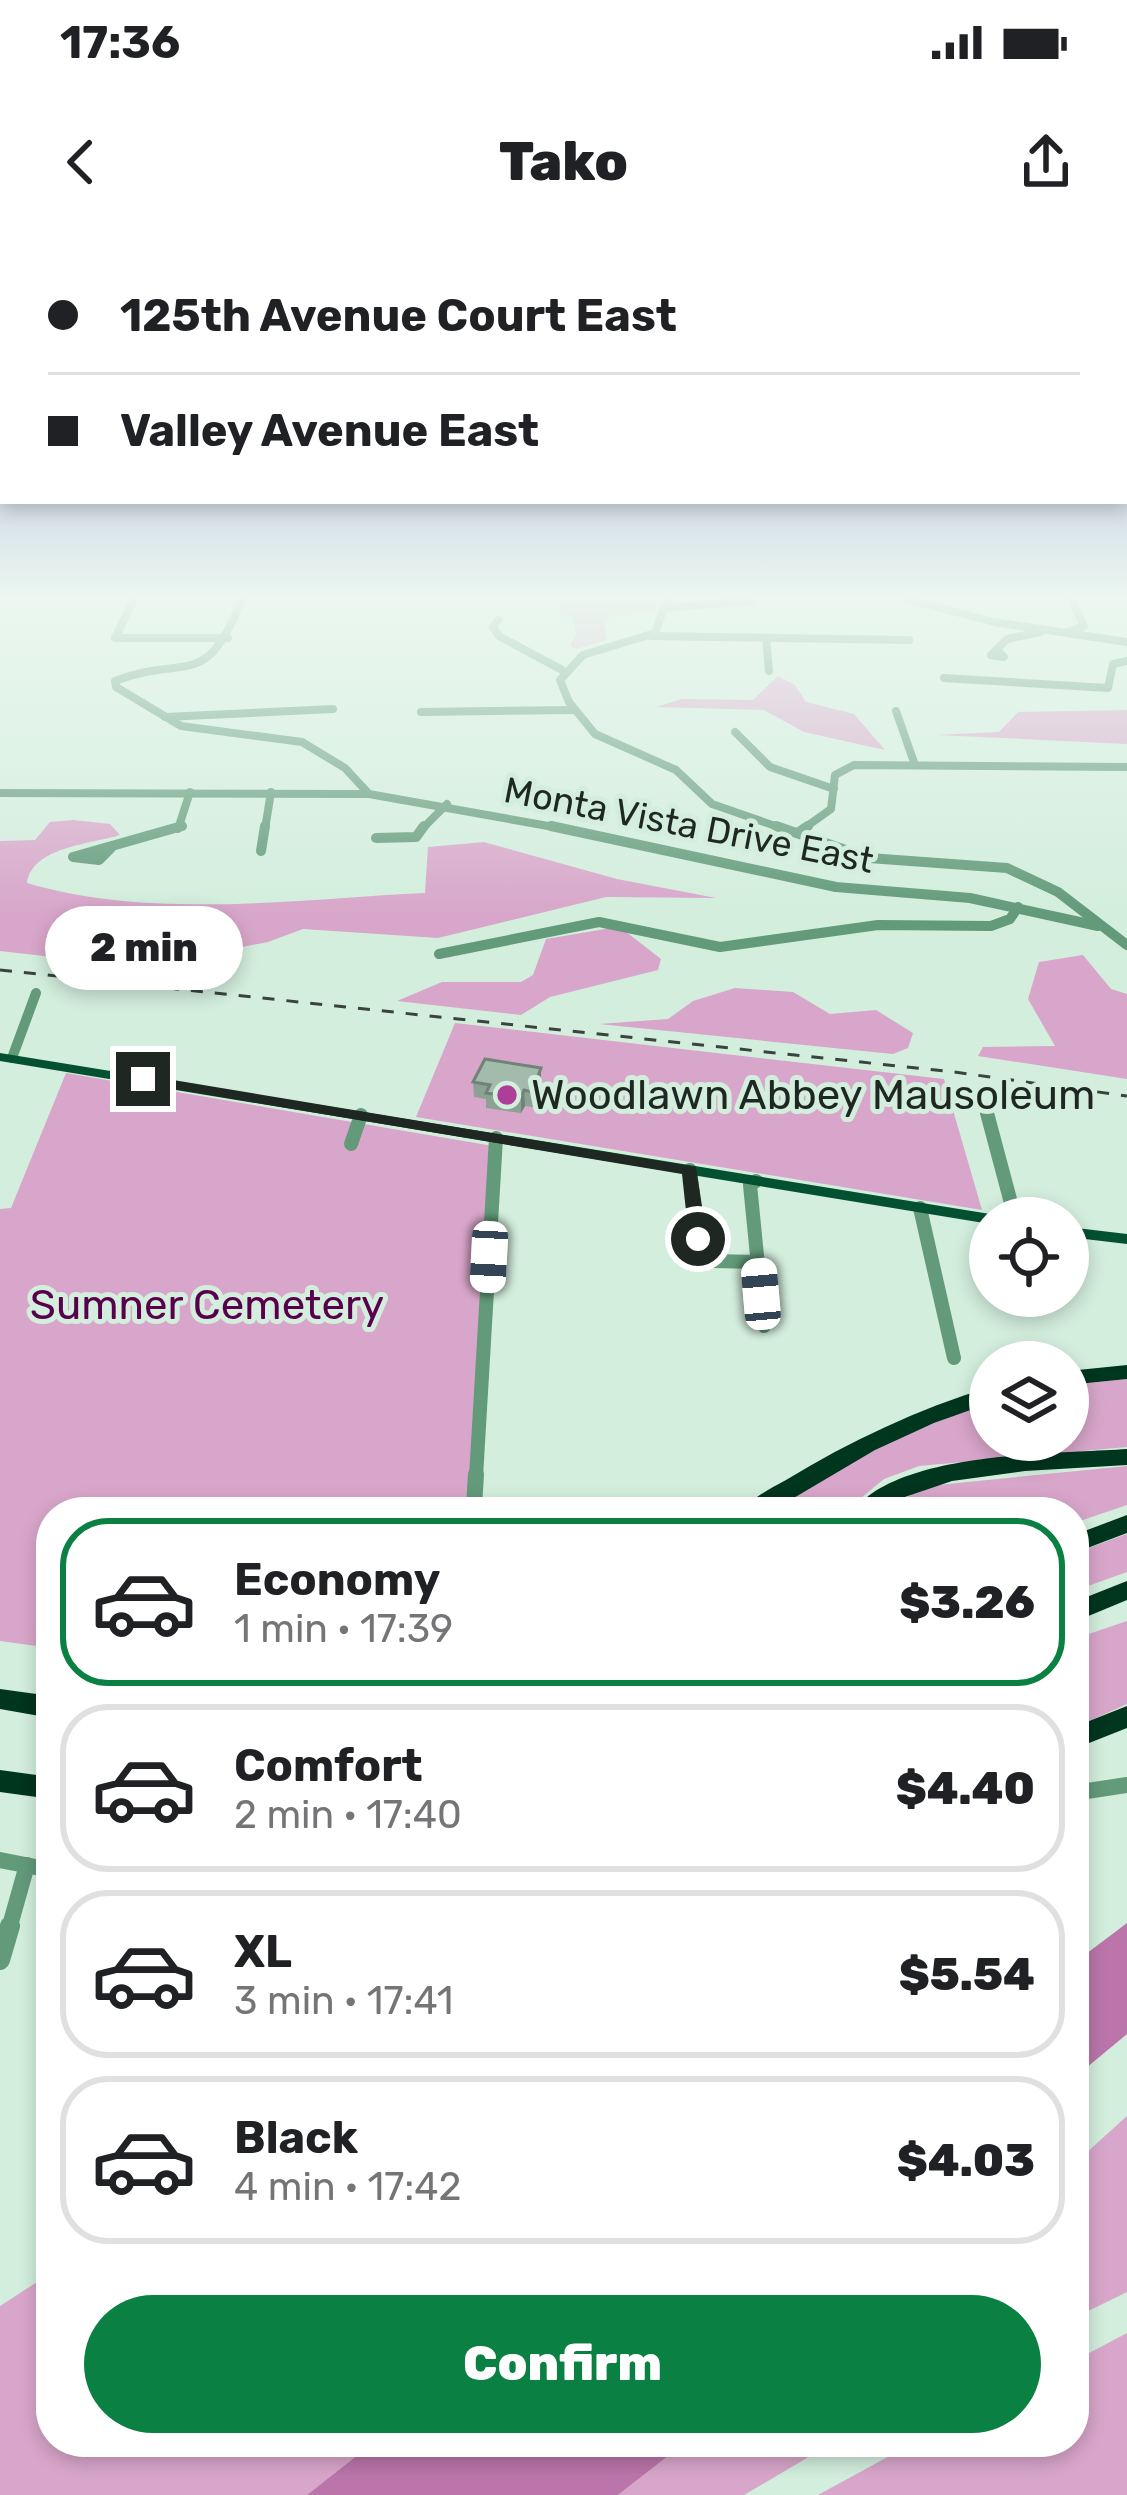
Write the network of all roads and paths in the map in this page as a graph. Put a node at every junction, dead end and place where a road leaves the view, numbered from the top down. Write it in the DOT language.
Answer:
graph roads {
  1 [pos="143,704"];
  2 [pos="571,704"];
  3 [pos="333,709"];
  4 [pos="574,710"];
  5 [pos="896,711"];
  6 [pos="421,712"];
  7 [pos="165,717"];
  8 [pos="736,732"];
  9 [pos="913,760"];
  10 [pos="1127,767"];
  11 [pos="834,788"];
  12 [pos="272,792"];
  13 [pos="0,793"];
  14 [pos="190,793"];
  15 [pos="369,794"];
  16 [pos="447,804"];
  17 [pos="799,832"];
  18 [pos="376,838"];
  19 [pos="111,848"];
  20 [pos="261,851"];
  21 [pos="1018,907"];
  22 [pos="1098,926"];
  23 [pos="1127,945"];
  24 [pos="439,954"];
  25 [pos="36,993"];
  26 [pos="6,1057"];
  27 [pos="986,1110"];
  28 [pos="361,1115"];
  29 [pos="496,1138"];
  30 [pos="351,1144"];
  31 [pos="690,1170"];
  32 [pos="757,1181"];
  33 [pos="1009,1197"];
  34 [pos="920,1208"];
  35 [pos="969,1216"];
  36 [pos="1089,1234"];
  37 [pos="1127,1239"];
  38 [pos="758,1262"];
  39 [pos="764,1326"];
  40 [pos="954,1358"];
  41 [pos="1127,1372"];
  42 [pos="1089,1376"];
  43 [pos="969,1401"];
  44 [pos="1127,1457"];
  45 [pos="475,1497"];
  46 [pos="775,1497"];
  47 [pos="882,1497"];
  48 [pos="1127,1524"];
  49 [pos="1089,1538"];
  50 [pos="1127,1590"];
  51 [pos="1127,1604"];
  52 [pos="1089,1609"];
  53 [pos="1089,1613"];
  54 [pos="0,1699"];
  55 [pos="36,1704"];
  56 [pos="1127,1717"];
  57 [pos="1089,1732"];
  58 [pos="0,1781"];
  59 [pos="1127,1785"];
  60 [pos="36,1786"];
  61 [pos="1089,1791"];
  62 [pos="0,1860"];
  63 [pos="27,1865"];
  64 [pos="36,1867"];
  65 [pos="0,1960"];
  1 -- 7 [label="street"];
  2 -- 4 [label="street"];
  3 -- 7 [label="street"];
  4 -- 6 [label="street"];
  4 -- 17 [label="street"];
  5 -- 9 [label="street"];
  7 -- 15 [label="street"];
  8 -- 11 [label="street"];
  9 -- 10 [label="street"];
  9 -- 11 [label="street"];
  11 -- 17 [label="street"];
  12 -- 14 [label="street, Monta Vista Drive East"];
  12 -- 15 [label="street, Monta Vista Drive East"];
  12 -- 20 [label="street"];
  13 -- 14 [label="street, Monta Vista Drive East"];
  14 -- 19 [label="street"];
  15 -- 16 [label="street, Monta Vista Drive East"];
  16 -- 18 [label="street"];
  16 -- 21 [label="street, Monta Vista Drive East"];
  17 -- 22 [label="street"];
  21 -- 22 [label="street, Monta Vista Drive East"];
  21 -- 24 [label="street"];
  22 -- 23 [label="street"];
  25 -- 26 [label="street"];
  26 -- 28 [label="main road"];
  27 -- 33 [label="street"];
  28 -- 29 [label="main road"];
  28 -- 30 [label="street"];
  29 -- 31 [label="main road"];
  29 -- 45 [label="street"];
  31 -- 32 [label="main road"];
  31 -- 38 [label="street"];
  32 -- 34 [label="main road"];
  32 -- 38 [label="street"];
  34 -- 35 [label="main road"];
  34 -- 40 [label="street"];
  36 -- 37 [label="main road"];
  38 -- 39 [label="street"];
  41 -- 42 [label="highway"];
  43 -- 46 [label="highway"];
  44 -- 47 [label="highway"];
  48 -- 49 [label="highway"];
  50 -- 52 [label="highway"];
  51 -- 53 [label="highway"];
  54 -- 55 [label="highway"];
  56 -- 57 [label="highway"];
  58 -- 60 [label="highway"];
  59 -- 61 [label="street"];
  62 -- 63 [label="street"];
  63 -- 64 [label="street"];
  63 -- 65 [label="street"];
}
